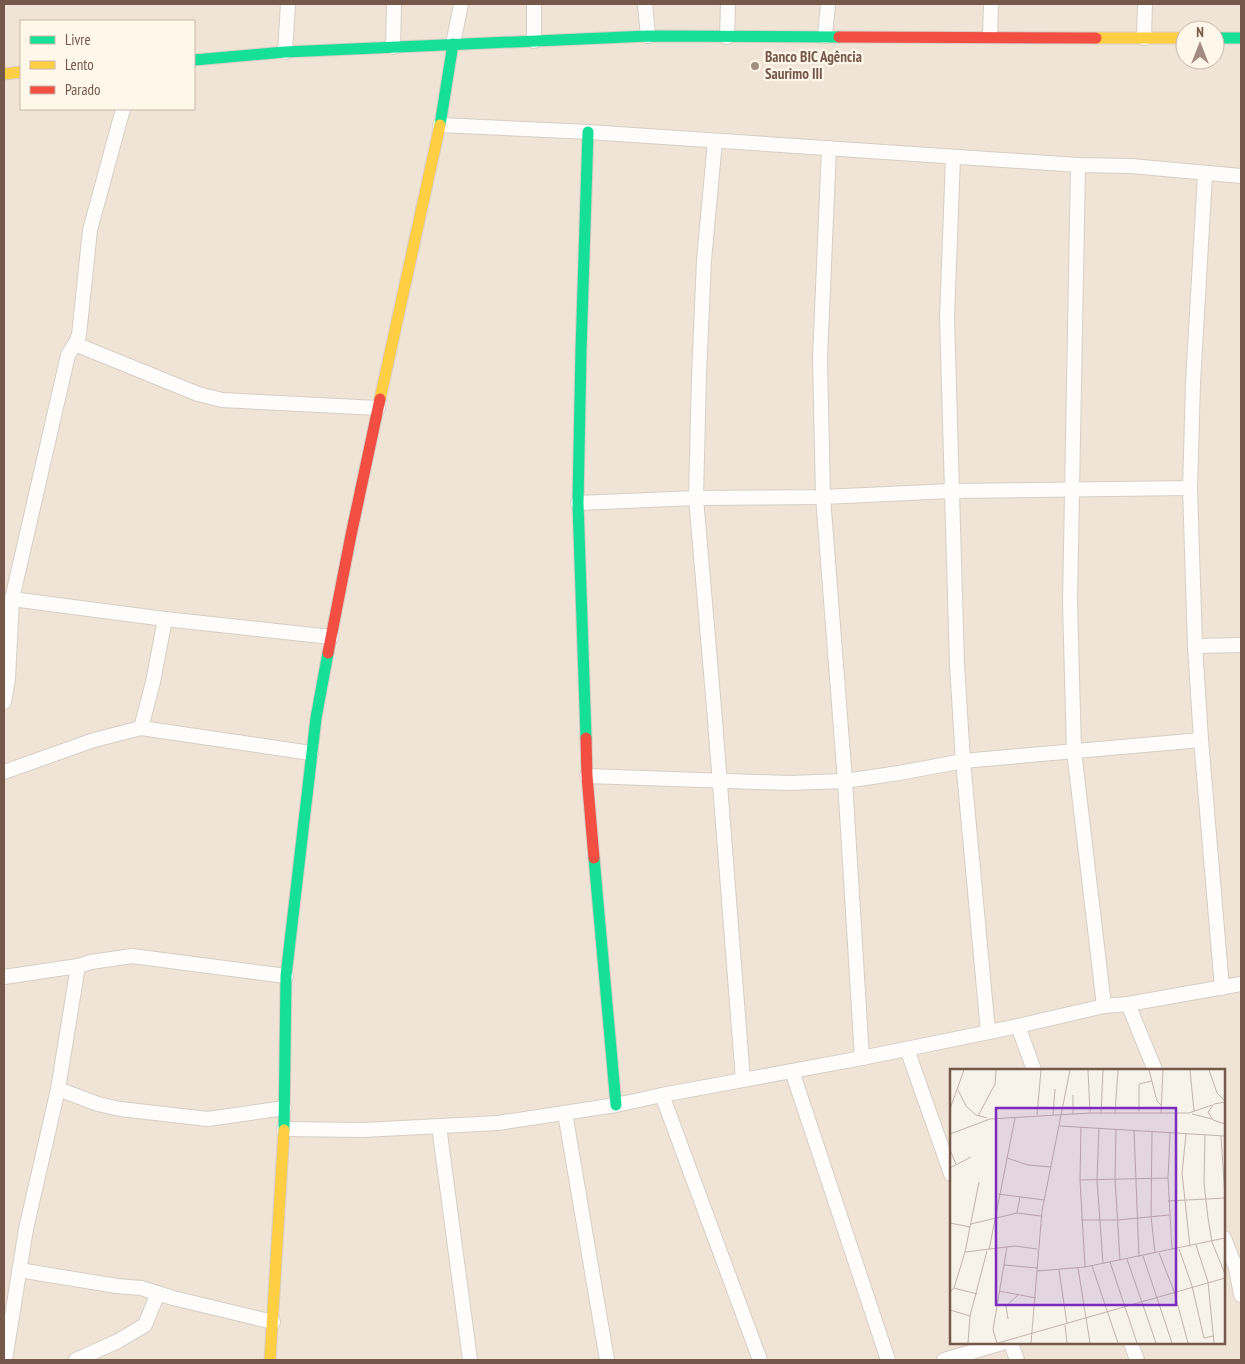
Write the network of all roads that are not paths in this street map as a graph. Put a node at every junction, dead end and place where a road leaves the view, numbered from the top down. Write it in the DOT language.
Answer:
graph roads {
  1 [pos="288,4"];
  2 [pos="394,4"];
  3 [pos="461,4"];
  4 [pos="534,4"];
  5 [pos="644,4"];
  6 [pos="728,4"];
  7 [pos="828,4"];
  8 [pos="991,4"];
  9 [pos="1145,4"];
  10 [pos="648,36"];
  11 [pos="825,36"];
  12 [pos="990,36"];
  13 [pos="727,37"];
  14 [pos="1144,38"];
  15 [pos="1175,38"];
  16 [pos="1225,38"];
  17 [pos="1241,38"];
  18 [pos="534,41"];
  19 [pos="453,44"];
  20 [pos="393,47"];
  21 [pos="285,52"];
  22 [pos="195,60"];
  23 [pos="20,72"];
  24 [pos="4,74"];
  25 [pos="123,110"];
  26 [pos="440,125"];
  27 [pos="588,132"];
  28 [pos="715,141"];
  29 [pos="829,148"];
  30 [pos="953,157"];
  31 [pos="1078,165"];
  32 [pos="1205,174"];
  33 [pos="1241,176"];
  34 [pos="75,344"];
  35 [pos="378,408"];
  36 [pos="1190,488"];
  37 [pos="1072,489"];
  38 [pos="951,492"];
  39 [pos="823,497"];
  40 [pos="696,498"];
  41 [pos="578,503"];
  42 [pos="12,599"];
  43 [pos="166,619"];
  44 [pos="331,637"];
  45 [pos="1241,645"];
  46 [pos="1195,646"];
  47 [pos="4,702"];
  48 [pos="141,728"];
  49 [pos="1201,740"];
  50 [pos="1074,751"];
  51 [pos="311,753"];
  52 [pos="963,761"];
  53 [pos="4,772"];
  54 [pos="587,776"];
  55 [pos="720,781"];
  56 [pos="845,781"];
  57 [pos="78,966"];
  58 [pos="286,976"];
  59 [pos="4,977"];
  60 [pos="1241,984"];
  61 [pos="1222,988"];
  62 [pos="1128,1004"];
  63 [pos="1104,1006"];
  64 [pos="1018,1026"];
  65 [pos="988,1032"];
  66 [pos="907,1049"];
  67 [pos="862,1058"];
  68 [pos="1034,1069"];
  69 [pos="1155,1069"];
  70 [pos="792,1071"];
  71 [pos="743,1080"];
  72 [pos="58,1089"];
  73 [pos="662,1095"];
  74 [pos="616,1106"];
  75 [pos="284,1108"];
  76 [pos="565,1113"];
  77 [pos="439,1126"];
  78 [pos="284,1129"];
  79 [pos="950,1171"];
  80 [pos="1225,1241"];
  81 [pos="1234,1269"];
  82 [pos="19,1270"];
  83 [pos="158,1293"];
  84 [pos="1241,1295"];
  85 [pos="273,1322"];
  86 [pos="999,1344"];
  87 [pos="1012,1344"];
  88 [pos="1131,1344"];
  89 [pos="5,1360"];
  90 [pos="76,1360"];
  91 [pos="270,1360"];
  92 [pos="470,1360"];
  93 [pos="607,1360"];
  94 [pos="760,1360"];
  95 [pos="888,1360"];
  96 [pos="944,1360"];
  97 [pos="1017,1360"];
  98 [pos="1136,1360"];
  1 -- 21 [label="street"];
  2 -- 20 [label="street"];
  3 -- 19 [label="street"];
  4 -- 18 [label="street"];
  5 -- 10 [label="street"];
  6 -- 13 [label="street"];
  7 -- 11 [label="street"];
  8 -- 12 [label="street"];
  9 -- 14 [label="street"];
  10 -- 13 [label="street"];
  10 -- 18 [label="street"];
  11 -- 12 [label="street"];
  11 -- 13 [label="street"];
  12 -- 14 [label="street"];
  14 -- 15 [label="street"];
  16 -- 17 [label="street"];
  18 -- 19 [label="street"];
  19 -- 20 [label="street"];
  19 -- 26 [label="street"];
  20 -- 21 [label="street"];
  21 -- 22 [label="street"];
  23 -- 24 [label="street"];
  25 -- 34 [label="street"];
  26 -- 27 [label="street"];
  26 -- 35 [label="street"];
  27 -- 28 [label="street"];
  27 -- 41 [label="street"];
  28 -- 29 [label="street"];
  28 -- 40 [label="street"];
  29 -- 30 [label="street"];
  29 -- 39 [label="street"];
  30 -- 31 [label="street"];
  30 -- 38 [label="street"];
  31 -- 32 [label="street"];
  31 -- 37 [label="street"];
  32 -- 33 [label="street"];
  32 -- 36 [label="street"];
  34 -- 35 [label="street"];
  34 -- 42 [label="street"];
  35 -- 44 [label="street"];
  36 -- 37 [label="street"];
  36 -- 46 [label="street"];
  37 -- 38 [label="street"];
  37 -- 50 [label="street"];
  38 -- 39 [label="street"];
  38 -- 52 [label="street"];
  39 -- 40 [label="street"];
  39 -- 56 [label="street"];
  40 -- 41 [label="street"];
  40 -- 55 [label="street"];
  41 -- 54 [label="street"];
  42 -- 43 [label="street"];
  42 -- 47 [label="street"];
  43 -- 44 [label="street"];
  43 -- 48 [label="street"];
  44 -- 51 [label="street"];
  45 -- 46 [label="street"];
  46 -- 49 [label="street"];
  48 -- 51 [label="street"];
  48 -- 53 [label="street"];
  49 -- 50 [label="street"];
  49 -- 61 [label="street"];
  50 -- 52 [label="street"];
  50 -- 63 [label="street"];
  51 -- 58 [label="street"];
  52 -- 56 [label="street"];
  52 -- 65 [label="street"];
  54 -- 55 [label="street"];
  54 -- 74 [label="street"];
  55 -- 56 [label="street"];
  55 -- 71 [label="street"];
  56 -- 67 [label="street"];
  57 -- 58 [label="street"];
  57 -- 59 [label="street"];
  57 -- 72 [label="street"];
  58 -- 75 [label="street"];
  60 -- 61 [label="street"];
  61 -- 62 [label="street"];
  62 -- 63 [label="street"];
  62 -- 69 [label="street"];
  63 -- 64 [label="street"];
  64 -- 65 [label="street"];
  64 -- 68 [label="street"];
  65 -- 66 [label="street"];
  66 -- 67 [label="street"];
  66 -- 79 [label="street"];
  67 -- 70 [label="street"];
  70 -- 71 [label="street"];
  70 -- 95 [label="street"];
  71 -- 73 [label="street"];
  72 -- 75 [label="street"];
  72 -- 82 [label="street"];
  73 -- 74 [label="street"];
  73 -- 94 [label="street"];
  74 -- 76 [label="street"];
  75 -- 78 [label="street"];
  76 -- 77 [label="street"];
  76 -- 93 [label="street"];
  77 -- 78 [label="street"];
  77 -- 92 [label="street"];
  78 -- 85 [label="street"];
  80 -- 81 [label="street"];
  81 -- 84 [label="street"];
  82 -- 83 [label="street"];
  82 -- 89 [label="street"];
  83 -- 85 [label="street"];
  83 -- 90 [label="street"];
  85 -- 91 [label="street"];
  86 -- 96 [label="street"];
  87 -- 97 [label="street"];
  88 -- 98 [label="street"];
}
